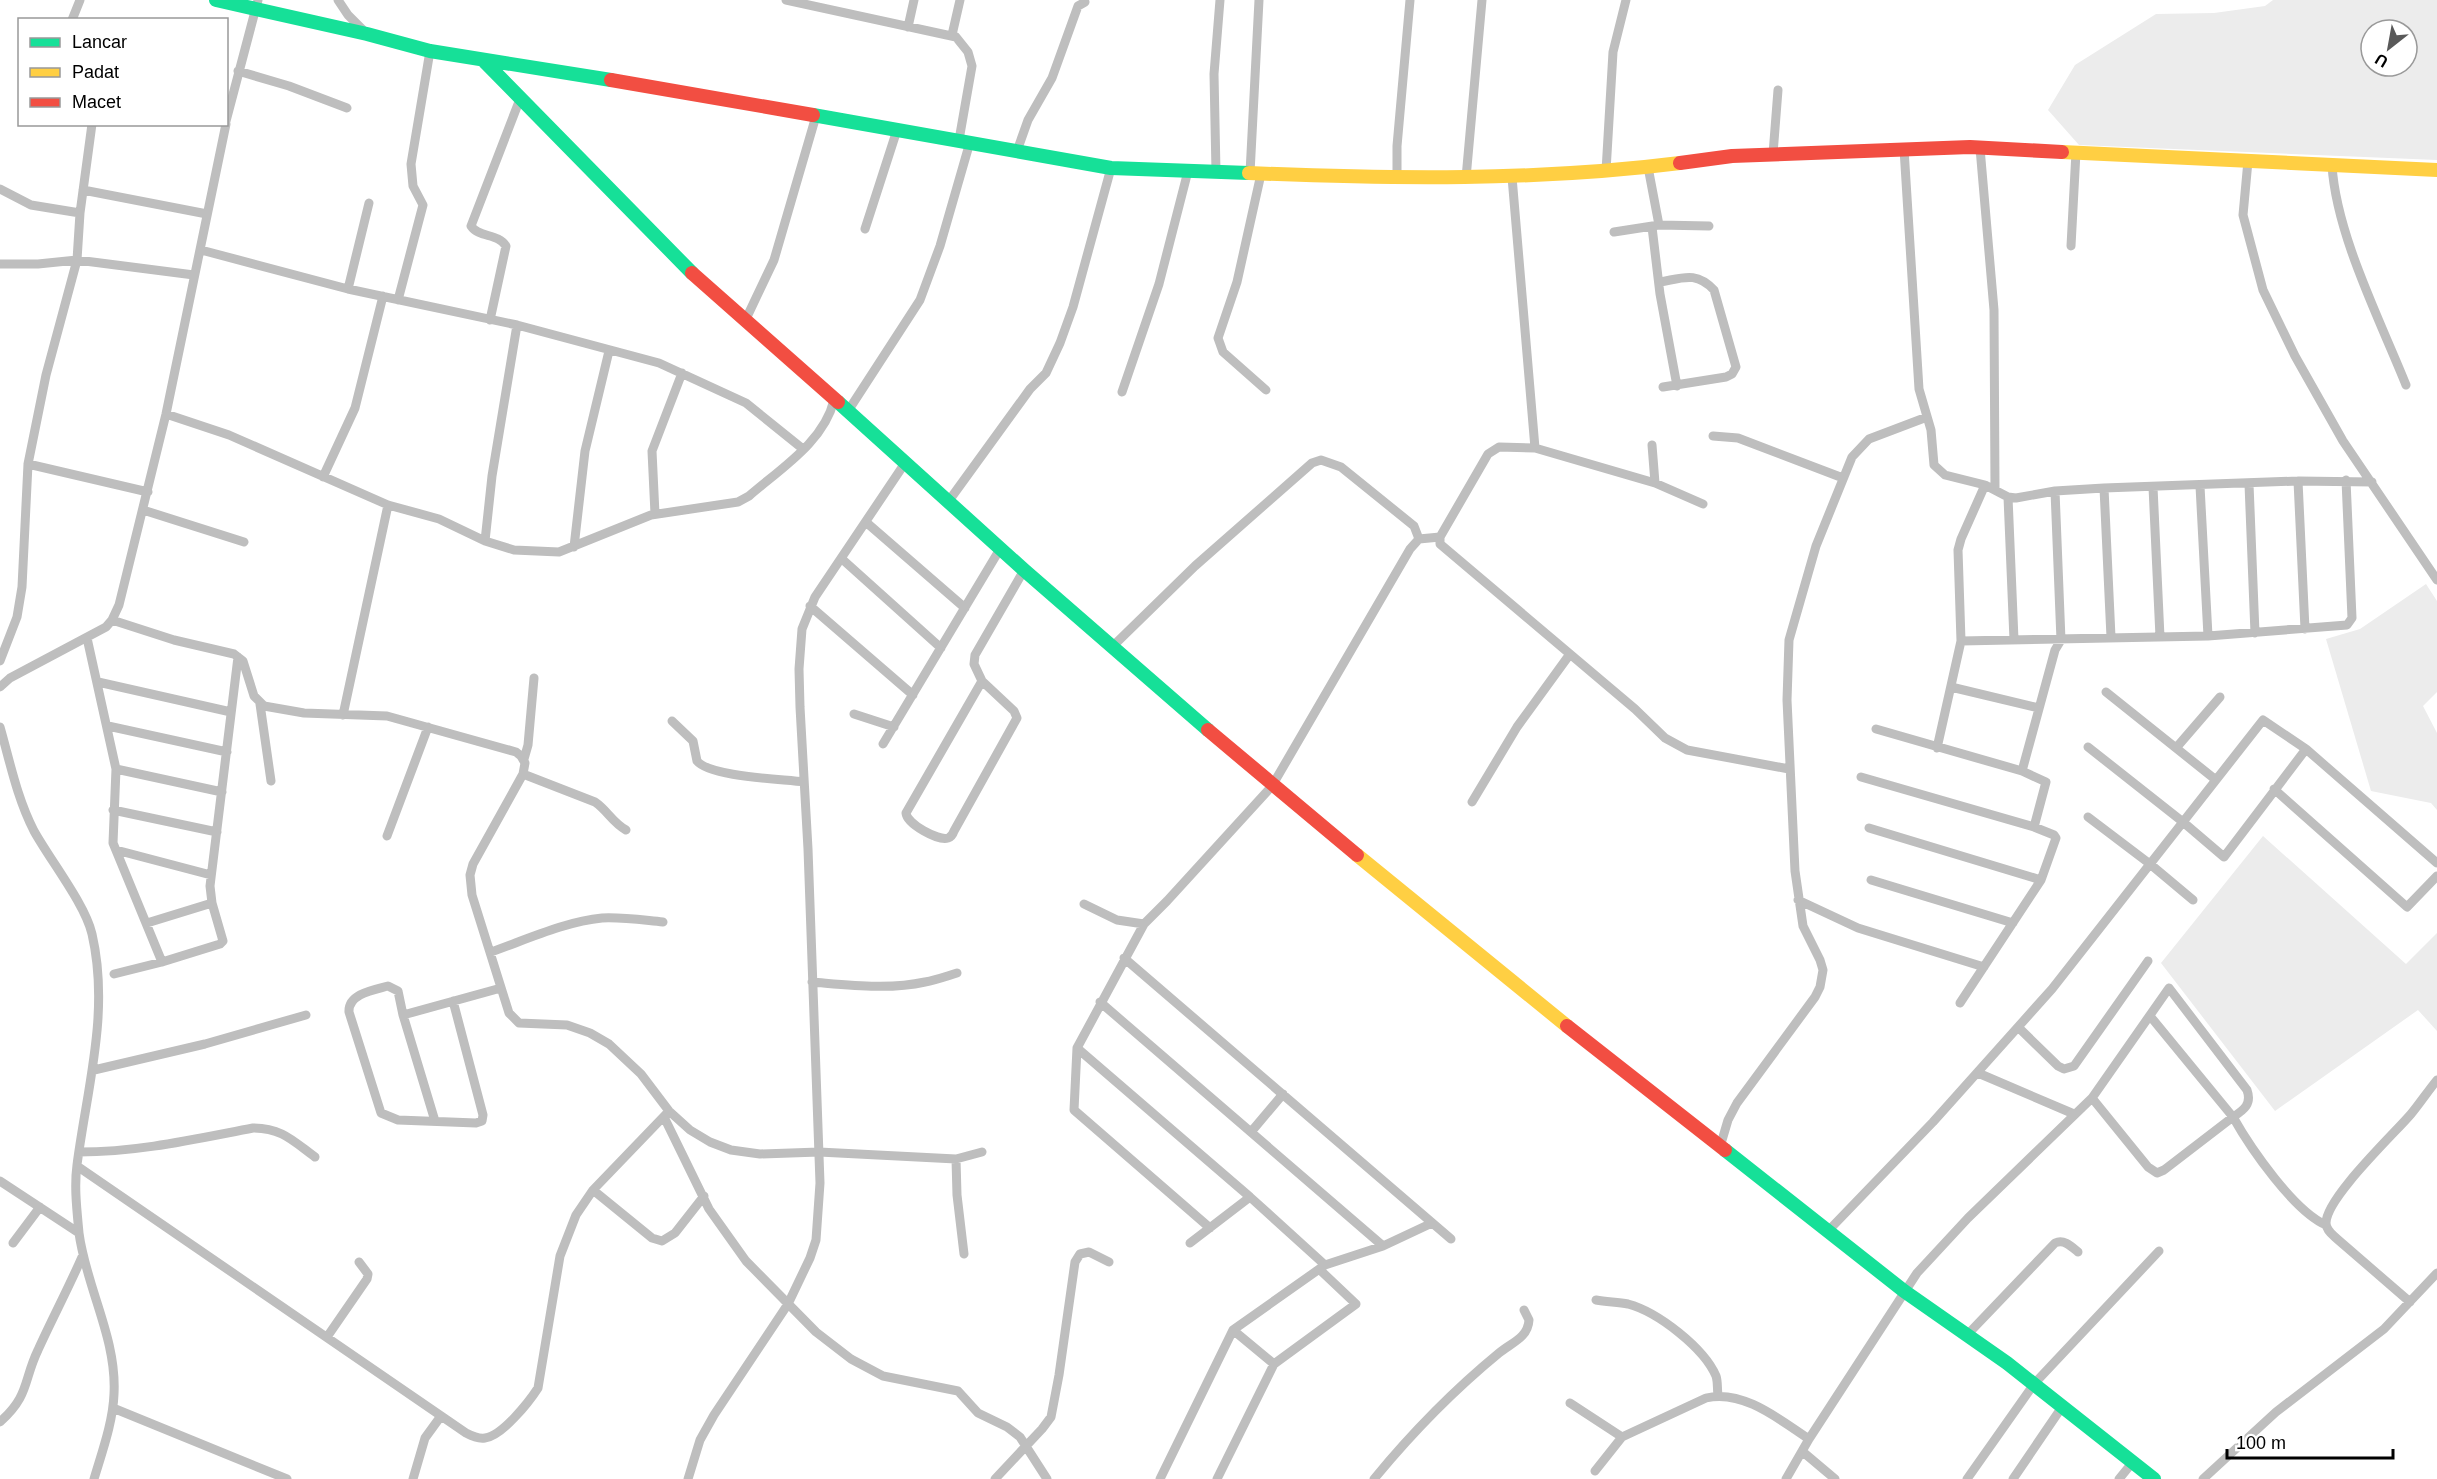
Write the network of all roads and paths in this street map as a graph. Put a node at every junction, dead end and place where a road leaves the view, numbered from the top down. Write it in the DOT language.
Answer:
graph roads {
  1 [pos="80,0"];
  2 [pos="216,0"];
  3 [pos="338,0"];
  4 [pos="786,0"];
  5 [pos="914,0"];
  6 [pos="960,0"];
  7 [pos="1220,0"];
  8 [pos="1259,0"];
  9 [pos="1410,0"];
  10 [pos="1482,0"];
  11 [pos="1626,0"];
  12 [pos="1085,2"];
  13 [pos="256,5"];
  14 [pos="73,18"];
  15 [pos="908,27"];
  16 [pos="367,34"];
  17 [pos="952,35"];
  18 [pos="430,51"];
  19 [pos="484,61"];
  20 [pos="238,71"];
  21 [pos="1778,90"];
  22 [pos="520,99"];
  23 [pos="347,108"];
  24 [pos="228,114"];
  25 [pos="816,116"];
  26 [pos="92,126"];
  27 [pos="225,126"];
  28 [pos="897,130"];
  29 [pos="964,141"];
  30 [pos="1980,148"];
  31 [pos="1904,149"];
  32 [pos="1017,151"];
  33 [pos="2076,152"];
  34 [pos="1773,154"];
  35 [pos="2248,161"];
  36 [pos="2332,165"];
  37 [pos="1648,167"];
  38 [pos="1111,168"];
  39 [pos="2437,170"];
  40 [pos="1188,171"];
  41 [pos="1606,171"];
  42 [pos="1216,172"];
  43 [pos="1256,173"];
  44 [pos="1512,177"];
  45 [pos="1397,178"];
  46 [pos="1466,178"];
  47 [pos="0,189"];
  48 [pos="83,190"];
  49 [pos="369,203"];
  50 [pos="80,213"];
  51 [pos="207,214"];
  52 [pos="1655,226"];
  53 [pos="1709,226"];
  54 [pos="865,229"];
  55 [pos="1614,232"];
  56 [pos="2071,246"];
  57 [pos="201,250"];
  58 [pos="77,260"];
  59 [pos="0,264"];
  60 [pos="194,275"];
  61 [pos="1660,282"];
  62 [pos="348,289"];
  63 [pos="383,296"];
  64 [pos="398,300"];
  65 [pos="746,319"];
  66 [pos="490,320"];
  67 [pos="517,325"];
  68 [pos="609,351"];
  69 [pos="682,373"];
  70 [pos="2406,385"];
  71 [pos="1677,386"];
  72 [pos="1663,387"];
  73 [pos="1266,390"];
  74 [pos="1122,392"];
  75 [pos="834,400"];
  76 [pos="848,411"];
  77 [pos="166,414"];
  78 [pos="1927,417"];
  79 [pos="1713,436"];
  80 [pos="1652,445"];
  81 [pos="1536,448"];
  82 [pos="803,449"];
  83 [pos="28,464"];
  84 [pos="905,464"];
  85 [pos="323,477"];
  86 [pos="1843,478"];
  87 [pos="2346,480"];
  88 [pos="2298,481"];
  89 [pos="2372,482"];
  90 [pos="1655,483"];
  91 [pos="2249,484"];
  92 [pos="1985,485"];
  93 [pos="2200,486"];
  94 [pos="2104,488"];
  95 [pos="2153,488"];
  96 [pos="1995,489"];
  97 [pos="2055,491"];
  98 [pos="148,492"];
  99 [pos="2008,497"];
  100 [pos="948,502"];
  101 [pos="1703,504"];
  102 [pos="388,505"];
  103 [pos="143,510"];
  104 [pos="655,514"];
  105 [pos="867,523"];
  106 [pos="1440,537"];
  107 [pos="1419,539"];
  108 [pos="485,541"];
  109 [pos="244,542"];
  110 [pos="574,547"];
  111 [pos="1000,549"];
  112 [pos="842,559"];
  113 [pos="1024,570"];
  114 [pos="2437,579"];
  115 [pos="810,606"];
  116 [pos="965,608"];
  117 [pos="112,620"];
  118 [pos="2305,628"];
  119 [pos="2255,633"];
  120 [pos="2208,636"];
  121 [pos="2111,637"];
  122 [pos="2160,637"];
  123 [pos="87,638"];
  124 [pos="2014,640"];
  125 [pos="2061,640"];
  126 [pos="1961,641"];
  127 [pos="1112,647"];
  128 [pos="941,648"];
  129 [pos="1570,654"];
  130 [pos="238,657"];
  131 [pos="0,661"];
  132 [pos="534,678"];
  133 [pos="982,681"];
  134 [pos="98,682"];
  135 [pos="0,687"];
  136 [pos="1951,687"];
  137 [pos="2106,692"];
  138 [pos="913,695"];
  139 [pos="2220,697"];
  140 [pos="260,704"];
  141 [pos="2039,708"];
  142 [pos="231,712"];
  143 [pos="854,714"];
  144 [pos="343,715"];
  145 [pos="672,721"];
  146 [pos="108,726"];
  147 [pos="0,727"];
  148 [pos="428,727"];
  149 [pos="894,727"];
  150 [pos="1876,729"];
  151 [pos="883,744"];
  152 [pos="2088,747"];
  153 [pos="1937,748"];
  154 [pos="2176,748"];
  155 [pos="2306,749"];
  156 [pos="227,752"];
  157 [pos="524,759"];
  158 [pos="116,769"];
  159 [pos="1789,769"];
  160 [pos="2022,771"];
  161 [pos="523,774"];
  162 [pos="1861,777"];
  163 [pos="2216,780"];
  164 [pos="271,781"];
  165 [pos="804,782"];
  166 [pos="1272,786"];
  167 [pos="2274,789"];
  168 [pos="222,792"];
  169 [pos="1472,802"];
  170 [pos="113,810"];
  171 [pos="2088,817"];
  172 [pos="2183,822"];
  173 [pos="2034,827"];
  174 [pos="1869,828"];
  175 [pos="626,831"];
  176 [pos="217,832"];
  177 [pos="387,836"];
  178 [pos="116,850"];
  179 [pos="2437,863"];
  180 [pos="2150,864"];
  181 [pos="211,875"];
  182 [pos="2437,876"];
  183 [pos="1871,880"];
  184 [pos="2041,880"];
  185 [pos="1798,900"];
  186 [pos="2193,900"];
  187 [pos="212,903"];
  188 [pos="1084,904"];
  189 [pos="663,922"];
  190 [pos="147,923"];
  191 [pos="2013,923"];
  192 [pos="1144,924"];
  193 [pos="491,952"];
  194 [pos="1124,958"];
  195 [pos="2148,961"];
  196 [pos="162,962"];
  197 [pos="1984,967"];
  198 [pos="957,973"];
  199 [pos="114,974"];
  200 [pos="812,982"];
  201 [pos="501,988"];
  202 [pos="453,1001"];
  203 [pos="1100,1002"];
  204 [pos="1960,1003"];
  205 [pos="306,1015"];
  206 [pos="403,1015"];
  207 [pos="2150,1016"];
  208 [pos="2019,1028"];
  209 [pos="1077,1048"];
  210 [pos="94,1070"];
  211 [pos="1978,1072"];
  212 [pos="2437,1080"];
  213 [pos="1283,1094"];
  214 [pos="2092,1098"];
  215 [pos="667,1114"];
  216 [pos="2074,1114"];
  217 [pos="2234,1118"];
  218 [pos="435,1121"];
  219 [pos="1251,1132"];
  220 [pos="1720,1147"];
  221 [pos="79,1152"];
  222 [pos="819,1152"];
  223 [pos="982,1152"];
  224 [pos="315,1156"];
  225 [pos="956,1159"];
  226 [pos="76,1166"];
  227 [pos="0,1180"];
  228 [pos="593,1190"];
  229 [pos="704,1196"];
  230 [pos="1250,1197"];
  231 [pos="40,1207"];
  232 [pos="1432,1222"];
  233 [pos="2326,1225"];
  234 [pos="1210,1228"];
  235 [pos="1829,1230"];
  236 [pos="79,1233"];
  237 [pos="1451,1239"];
  238 [pos="13,1243"];
  239 [pos="1190,1243"];
  240 [pos="1383,1246"];
  241 [pos="2159,1251"];
  242 [pos="2078,1252"];
  243 [pos="964,1254"];
  244 [pos="82,1257"];
  245 [pos="359,1262"];
  246 [pos="1109,1262"];
  247 [pos="1322,1267"];
  248 [pos="2437,1273"];
  249 [pos="1904,1291"];
  250 [pos="1596,1300"];
  251 [pos="2410,1302"];
  252 [pos="788,1304"];
  253 [pos="1524,1310"];
  254 [pos="1233,1330"];
  255 [pos="1968,1334"];
  256 [pos="327,1337"];
  257 [pos="1274,1364"];
  258 [pos="2034,1384"];
  259 [pos="1718,1395"];
  260 [pos="1570,1402"];
  261 [pos="2062,1407"];
  262 [pos="113,1408"];
  263 [pos="441,1416"];
  264 [pos="0,1422"];
  265 [pos="1622,1437"];
  266 [pos="1809,1439"];
  267 [pos="1026,1445"];
  268 [pos="1803,1452"];
  269 [pos="2132,1463"];
  270 [pos="1595,1471"];
  271 [pos="689,1478"];
  272 [pos="94,1479"];
  273 [pos="287,1479"];
  274 [pos="412,1479"];
  275 [pos="995,1479"];
  276 [pos="1047,1479"];
  277 [pos="1160,1479"];
  278 [pos="1218,1479"];
  279 [pos="1374,1479"];
  280 [pos="1786,1479"];
  281 [pos="1835,1479"];
  282 [pos="1967,1479"];
  283 [pos="2013,1479"];
  284 [pos="2119,1479"];
  285 [pos="2154,1479"];
  286 [pos="2203,1479"];
  1 -- 14 [label="street"];
  2 -- 13 [label="street"];
  3 -- 16 [label="street"];
  4 -- 15 [label="street"];
  5 -- 15 [label="street"];
  6 -- 17 [label="street"];
  7 -- 42 [label="street"];
  8 -- 43 [label="street"];
  9 -- 45 [label="street"];
  10 -- 46 [label="street"];
  11 -- 41 [label="street"];
  12 -- 32 [label="street"];
  13 -- 16 [label="street"];
  13 -- 20 [label="street"];
  15 -- 17 [label="street"];
  16 -- 18 [label="street"];
  17 -- 29 [label="street"];
  18 -- 19 [label="street"];
  18 -- 64 [label="street"];
  19 -- 22 [label="street"];
  19 -- 25 [label="street"];
  20 -- 23 [label="street"];
  20 -- 24 [label="street"];
  21 -- 34 [label="street"];
  22 -- 65 [label="street"];
  22 -- 66 [label="street"];
  25 -- 28 [label="street"];
  25 -- 65 [label="street"];
  26 -- 48 [label="street"];
  27 -- 51 [label="street"];
  28 -- 29 [label="street"];
  28 -- 54 [label="street"];
  29 -- 32 [label="street"];
  29 -- 76 [label="street"];
  30 -- 31 [label="street"];
  30 -- 33 [label="street"];
  30 -- 96 [label="street"];
  31 -- 34 [label="street"];
  31 -- 78 [label="street"];
  32 -- 38 [label="street"];
  33 -- 35 [label="street"];
  33 -- 56 [label="street"];
  34 -- 37 [label="street"];
  35 -- 36 [label="street"];
  35 -- 89 [label="street"];
  36 -- 39 [label="street"];
  36 -- 70 [label="street"];
  37 -- 41 [label="street"];
  37 -- 52 [label="street"];
  38 -- 40 [label="street"];
  38 -- 100 [label="street"];
  40 -- 42 [label="street"];
  40 -- 74 [label="street"];
  41 -- 44 [label="street"];
  42 -- 43 [label="street"];
  43 -- 45 [label="street"];
  43 -- 73 [label="street"];
  44 -- 46 [label="street"];
  44 -- 81 [label="street"];
  45 -- 46 [label="street"];
  47 -- 50 [label="street"];
  48 -- 50 [label="street"];
  48 -- 51 [label="street"];
  49 -- 62 [label="street"];
  50 -- 58 [label="street"];
  51 -- 57 [label="street"];
  52 -- 53 [label="street"];
  52 -- 55 [label="street"];
  52 -- 61 [label="street"];
  57 -- 60 [label="street"];
  57 -- 62 [label="street"];
  58 -- 59 [label="street"];
  58 -- 60 [label="street"];
  58 -- 83 [label="street"];
  60 -- 77 [label="street"];
  61 -- 71 [label="street"];
  61 -- 71 [label="street"];
  62 -- 63 [label="street"];
  63 -- 64 [label="street"];
  63 -- 85 [label="street"];
  64 -- 66 [label="street"];
  65 -- 75 [label="street"];
  66 -- 67 [label="street"];
  67 -- 68 [label="street"];
  67 -- 108 [label="street"];
  68 -- 69 [label="street"];
  68 -- 110 [label="street"];
  69 -- 82 [label="street"];
  69 -- 104 [label="street"];
  71 -- 72 [label="street"];
  75 -- 76 [label="street"];
  75 -- 82 [label="street"];
  76 -- 84 [label="street"];
  77 -- 85 [label="street"];
  77 -- 98 [label="street"];
  78 -- 86 [label="street"];
  78 -- 92 [label="street"];
  79 -- 86 [label="street"];
  80 -- 90 [label="street"];
  81 -- 90 [label="street"];
  81 -- 106 [label="street"];
  82 -- 104 [label="street"];
  83 -- 98 [label="street"];
  83 -- 131 [label="street"];
  84 -- 100 [label="street"];
  84 -- 105 [label="street"];
  85 -- 102 [label="street"];
  86 -- 159 [label="street"];
  87 -- 88 [label="street"];
  87 -- 89 [label="street"];
  87 -- 118 [label="street"];
  88 -- 91 [label="street"];
  88 -- 118 [label="street"];
  89 -- 114 [label="street"];
  90 -- 101 [label="street"];
  91 -- 93 [label="street"];
  91 -- 119 [label="street"];
  92 -- 96 [label="street"];
  92 -- 126 [label="street"];
  93 -- 95 [label="street"];
  93 -- 120 [label="street"];
  94 -- 95 [label="street"];
  94 -- 97 [label="street"];
  94 -- 121 [label="street"];
  95 -- 122 [label="street"];
  96 -- 99 [label="street"];
  97 -- 99 [label="street"];
  97 -- 125 [label="street"];
  98 -- 103 [label="street"];
  99 -- 124 [label="street"];
  100 -- 111 [label="street"];
  102 -- 108 [label="street"];
  102 -- 144 [label="street"];
  103 -- 109 [label="street"];
  103 -- 117 [label="street"];
  104 -- 110 [label="street"];
  105 -- 112 [label="street"];
  105 -- 116 [label="street"];
  106 -- 107 [label="street"];
  106 -- 129 [label="street"];
  107 -- 127 [label="street"];
  107 -- 166 [label="street"];
  108 -- 110 [label="street"];
  111 -- 113 [label="street"];
  111 -- 116 [label="street"];
  112 -- 115 [label="street"];
  112 -- 128 [label="street"];
  113 -- 127 [label="street"];
  113 -- 133 [label="street"];
  115 -- 138 [label="street"];
  115 -- 165 [label="street"];
  116 -- 128 [label="street"];
  117 -- 123 [label="street"];
  117 -- 130 [label="street"];
  118 -- 119 [label="street"];
  119 -- 120 [label="street"];
  120 -- 122 [label="street"];
  121 -- 122 [label="street"];
  121 -- 125 [label="street"];
  123 -- 134 [label="street"];
  123 -- 135 [label="street"];
  124 -- 125 [label="street"];
  124 -- 126 [label="street"];
  125 -- 141 [label="street"];
  126 -- 136 [label="street"];
  127 -- 166 [label="street"];
  128 -- 138 [label="street"];
  129 -- 159 [label="street"];
  129 -- 169 [label="street"];
  130 -- 140 [label="street"];
  130 -- 142 [label="street"];
  132 -- 157 [label="street"];
  133 -- 133 [label="street"];
  134 -- 142 [label="street"];
  134 -- 146 [label="street"];
  136 -- 141 [label="street"];
  136 -- 153 [label="street"];
  137 -- 154 [label="street"];
  138 -- 149 [label="street"];
  139 -- 154 [label="street"];
  140 -- 144 [label="street"];
  140 -- 164 [label="street"];
  141 -- 160 [label="street"];
  142 -- 156 [label="street"];
  143 -- 149 [label="street"];
  144 -- 148 [label="street"];
  145 -- 165 [label="street"];
  146 -- 156 [label="street"];
  146 -- 158 [label="street"];
  147 -- 210 [label="street"];
  148 -- 157 [label="street"];
  148 -- 177 [label="street"];
  149 -- 151 [label="street"];
  150 -- 153 [label="street"];
  152 -- 172 [label="street"];
  153 -- 160 [label="street"];
  154 -- 163 [label="street"];
  155 -- 163 [label="street"];
  155 -- 167 [label="street"];
  155 -- 179 [label="street"];
  156 -- 168 [label="street"];
  157 -- 161 [label="street"];
  158 -- 168 [label="street"];
  158 -- 170 [label="street"];
  159 -- 185 [label="street"];
  160 -- 173 [label="street"];
  161 -- 175 [label="street"];
  161 -- 193 [label="street"];
  162 -- 173 [label="street"];
  163 -- 172 [label="street"];
  165 -- 200 [label="street"];
  166 -- 192 [label="street"];
  166 -- 220 [label="street"];
  167 -- 172 [label="street"];
  167 -- 182 [label="street"];
  168 -- 176 [label="street"];
  170 -- 176 [label="street"];
  170 -- 178 [label="street"];
  171 -- 180 [label="street"];
  172 -- 180 [label="street"];
  173 -- 184 [label="street"];
  174 -- 184 [label="street"];
  176 -- 181 [label="street"];
  178 -- 181 [label="street"];
  178 -- 190 [label="street"];
  180 -- 186 [label="street"];
  180 -- 208 [label="street"];
  181 -- 187 [label="street"];
  183 -- 191 [label="street"];
  184 -- 191 [label="street"];
  185 -- 197 [label="street"];
  185 -- 220 [label="street"];
  187 -- 190 [label="street"];
  187 -- 196 [label="street"];
  188 -- 192 [label="street"];
  189 -- 193 [label="street"];
  190 -- 196 [label="street"];
  191 -- 197 [label="street"];
  192 -- 194 [label="street"];
  193 -- 201 [label="street"];
  194 -- 203 [label="street"];
  194 -- 213 [label="street"];
  195 -- 208 [label="street"];
  196 -- 199 [label="street"];
  197 -- 204 [label="street"];
  198 -- 200 [label="street"];
  200 -- 222 [label="street"];
  201 -- 202 [label="street"];
  201 -- 215 [label="street"];
  202 -- 206 [label="street"];
  202 -- 218 [label="street"];
  203 -- 209 [label="street"];
  203 -- 219 [label="street"];
  205 -- 210 [label="street"];
  206 -- 218 [label="street"];
  206 -- 218 [label="street"];
  207 -- 214 [label="street"];
  207 -- 217 [label="street"];
  207 -- 217 [label="street"];
  208 -- 211 [label="street"];
  209 -- 230 [label="street"];
  209 -- 234 [label="street"];
  210 -- 221 [label="street"];
  211 -- 216 [label="street"];
  211 -- 235 [label="street"];
  212 -- 233 [label="street"];
  213 -- 219 [label="street"];
  213 -- 232 [label="street"];
  214 -- 216 [label="street"];
  214 -- 217 [label="street"];
  215 -- 222 [label="street"];
  215 -- 228 [label="street"];
  215 -- 229 [label="street"];
  216 -- 249 [label="street"];
  217 -- 233 [label="street"];
  219 -- 240 [label="street"];
  220 -- 235 [label="street"];
  221 -- 224 [label="street"];
  221 -- 226 [label="street"];
  222 -- 225 [label="street"];
  222 -- 252 [label="street"];
  223 -- 225 [label="street"];
  225 -- 243 [label="street"];
  226 -- 236 [label="street"];
  226 -- 256 [label="street"];
  227 -- 231 [label="street"];
  228 -- 229 [label="street"];
  228 -- 263 [label="street"];
  229 -- 252 [label="street"];
  230 -- 234 [label="street"];
  230 -- 247 [label="street"];
  231 -- 236 [label="street"];
  231 -- 238 [label="street"];
  232 -- 237 [label="street"];
  232 -- 240 [label="street"];
  233 -- 251 [label="street"];
  234 -- 239 [label="street"];
  235 -- 249 [label="street"];
  236 -- 244 [label="street"];
  240 -- 247 [label="street"];
  241 -- 258 [label="street"];
  242 -- 255 [label="street"];
  244 -- 262 [label="street"];
  244 -- 264 [label="street"];
  245 -- 256 [label="street"];
  246 -- 267 [label="street"];
  247 -- 254 [label="street"];
  247 -- 257 [label="street"];
  248 -- 251 [label="street"];
  249 -- 255 [label="street"];
  249 -- 266 [label="street"];
  250 -- 259 [label="street"];
  251 -- 286 [label="street"];
  252 -- 267 [label="street"];
  252 -- 271 [label="street"];
  253 -- 279 [label="street"];
  254 -- 257 [label="street"];
  254 -- 277 [label="street"];
  255 -- 258 [label="street"];
  256 -- 263 [label="street"];
  257 -- 278 [label="street"];
  258 -- 261 [label="street"];
  258 -- 282 [label="street"];
  259 -- 265 [label="street"];
  259 -- 266 [label="street"];
  260 -- 265 [label="street"];
  261 -- 269 [label="street"];
  261 -- 283 [label="street"];
  262 -- 272 [label="street"];
  262 -- 273 [label="street"];
  263 -- 274 [label="street"];
  265 -- 270 [label="street"];
  266 -- 268 [label="street"];
  267 -- 275 [label="street"];
  267 -- 276 [label="street"];
  268 -- 280 [label="street"];
  268 -- 281 [label="street"];
  269 -- 284 [label="street"];
  269 -- 285 [label="street"];
}
